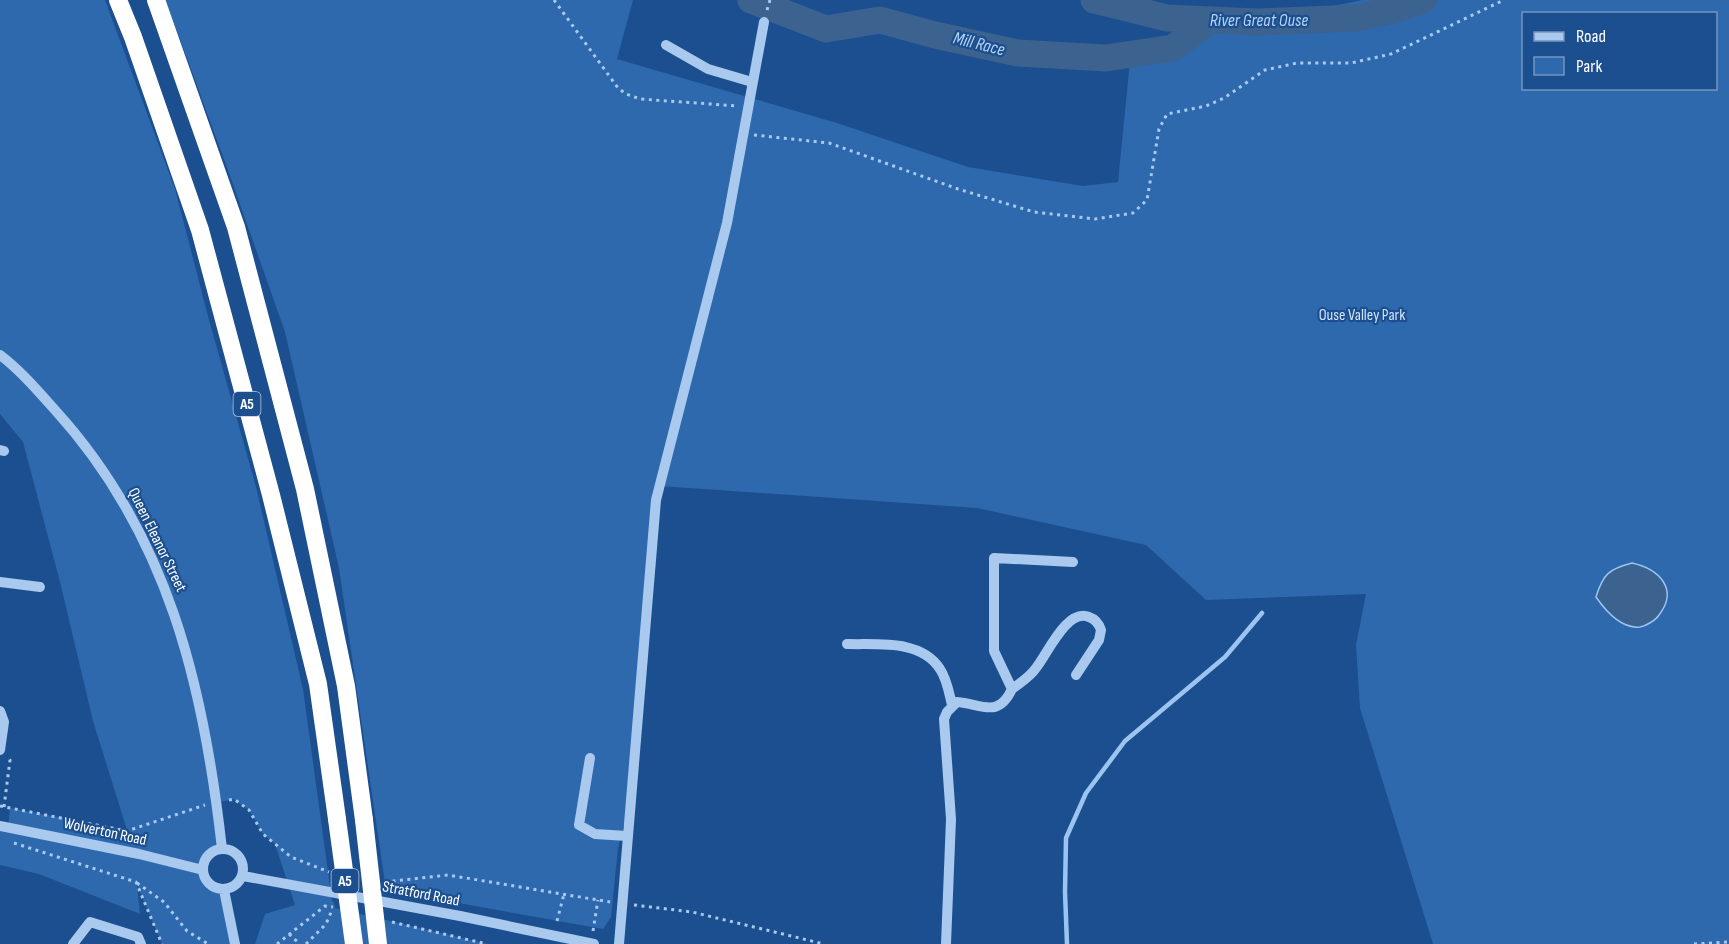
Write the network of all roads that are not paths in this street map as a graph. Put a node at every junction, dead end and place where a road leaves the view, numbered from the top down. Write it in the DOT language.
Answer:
graph roads {
  1 [pos="118,0"];
  2 [pos="156,0"];
  3 [pos="764,22"];
  4 [pos="666,45"];
  5 [pos="752,82"];
  6 [pos="0,355"];
  7 [pos="1072,562"];
  8 [pos="0,582"];
  9 [pos="40,586"];
  10 [pos="847,644"];
  11 [pos="1076,675"];
  12 [pos="1012,690"];
  13 [pos="952,705"];
  14 [pos="0,711"];
  15 [pos="3,753"];
  16 [pos="590,758"];
  17 [pos="4,826"];
  18 [pos="627,836"];
  19 [pos="222,849"];
  20 [pos="203,870"];
  21 [pos="243,876"];
  22 [pos="224,890"];
  23 [pos="73,944"];
  24 [pos="141,944"];
  25 [pos="235,944"];
  26 [pos="354,944"];
  27 [pos="378,944"];
  28 [pos="593,944"];
  29 [pos="619,944"];
  30 [pos="946,944"];
  1 -- 26 [label="highway, A5, bridge"];
  2 -- 27 [label="highway, A5, bridge"];
  3 -- 5 [label="street"];
  4 -- 5 [label="street"];
  5 -- 18 [label="street"];
  6 -- 19 [label="street, Queen Eleanor Street"];
  7 -- 12 [label="street"];
  8 -- 9 [label="street"];
  10 -- 13 [label="street"];
  11 -- 12 [label="street"];
  12 -- 13 [label="street"];
  13 -- 30 [label="street"];
  14 -- 15 [label="street"];
  16 -- 18 [label="street"];
  17 -- 20 [label="street, Wolverton Road"];
  18 -- 29 [label="street"];
  19 -- 20 [label="street"];
  19 -- 21 [label="street"];
  20 -- 22 [label="street"];
  21 -- 22 [label="street"];
  21 -- 28 [label="street, Stratford Road"];
  22 -- 25 [label="street"];
  23 -- 24 [label="street"];
}
